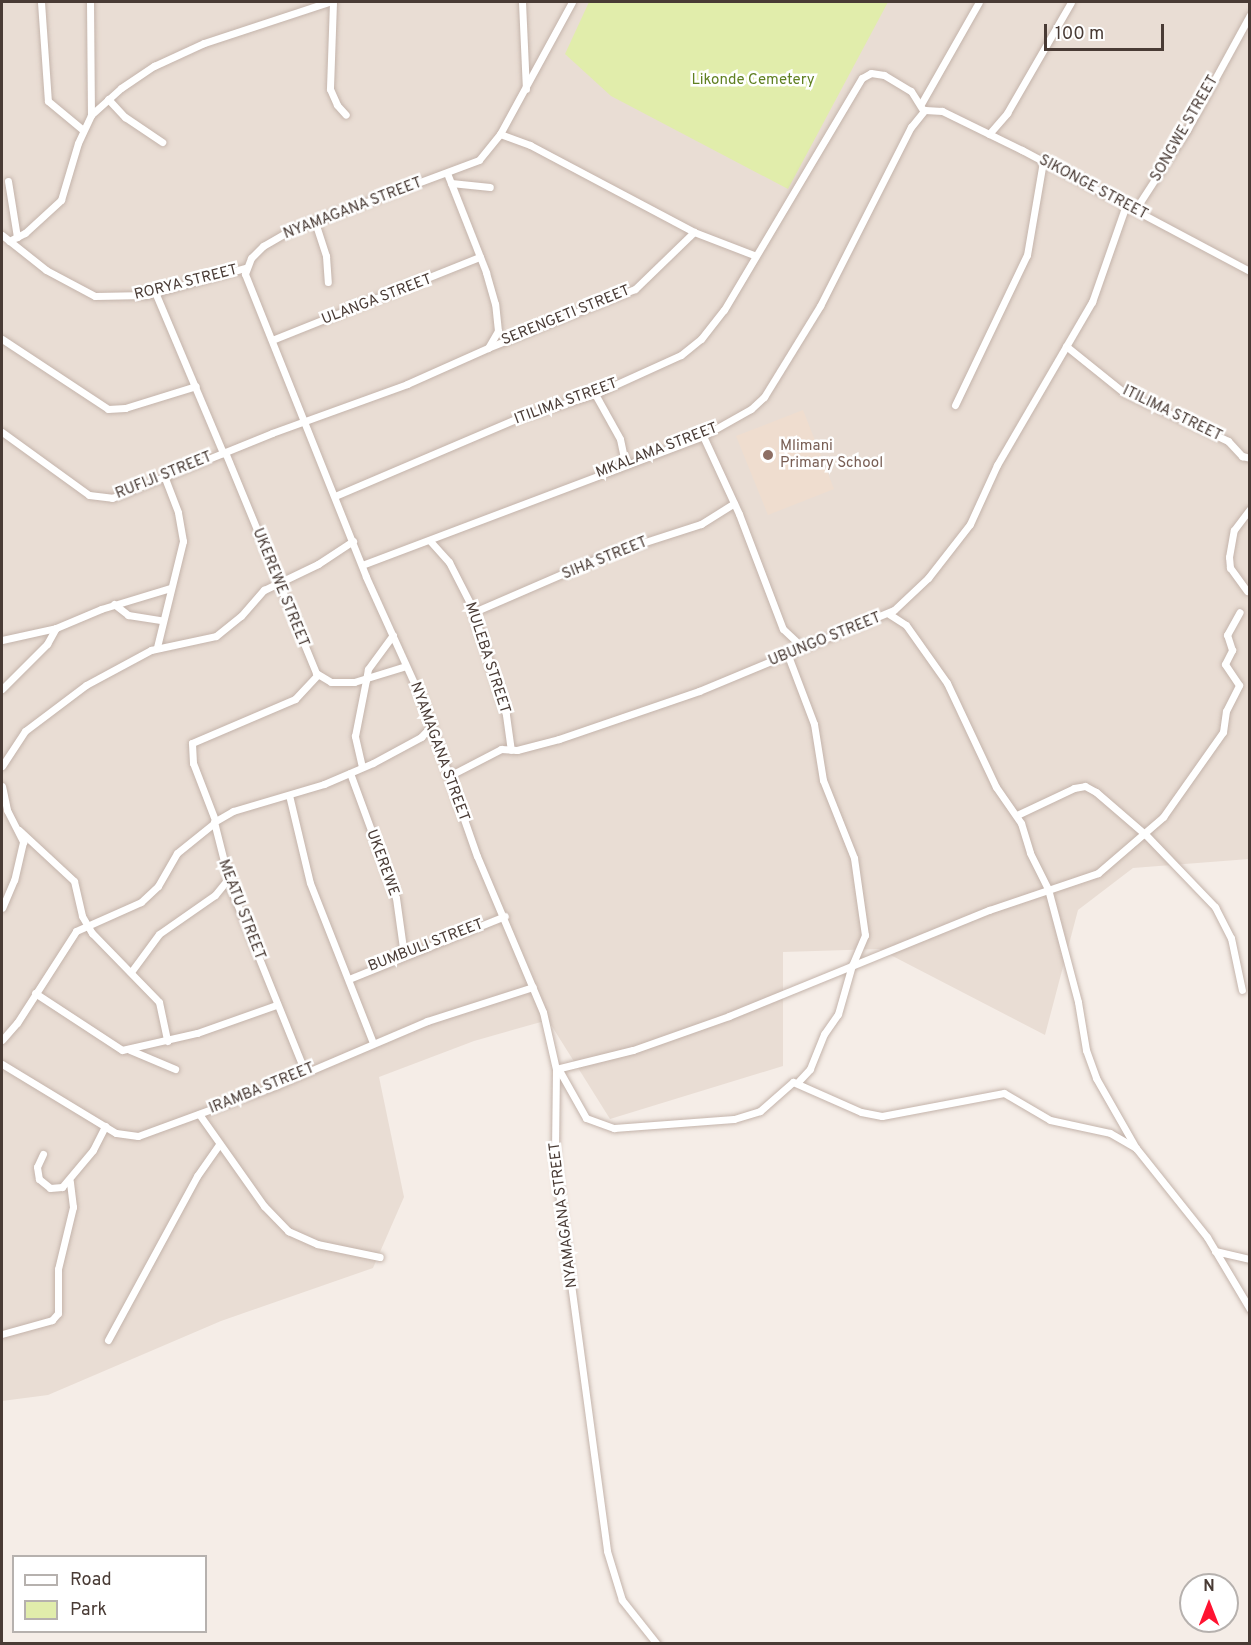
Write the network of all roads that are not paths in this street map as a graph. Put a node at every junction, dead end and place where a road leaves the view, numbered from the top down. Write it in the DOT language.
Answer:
graph roads {
  1 [pos="41,2"];
  2 [pos="90,2"];
  3 [pos="331,2"];
  4 [pos="522,2"];
  5 [pos="572,2"];
  6 [pos="979,2"];
  7 [pos="1071,2"];
  8 [pos="1250,15"];
  9 [pos="526,90"];
  10 [pos="108,99"];
  11 [pos="922,107"];
  12 [pos="91,115"];
  13 [pos="346,115"];
  14 [pos="83,130"];
  15 [pos="500,134"];
  16 [pos="989,134"];
  17 [pos="162,142"];
  18 [pos="1043,160"];
  19 [pos="447,173"];
  20 [pos="8,181"];
  21 [pos="451,183"];
  22 [pos="490,187"];
  23 [pos="1126,205"];
  24 [pos="1135,210"];
  25 [pos="315,222"];
  26 [pos="694,231"];
  27 [pos="2,235"];
  28 [pos="17,237"];
  29 [pos="9,241"];
  30 [pos="754,255"];
  31 [pos="480,257"];
  32 [pos="245,268"];
  33 [pos="1250,271"];
  34 [pos="328,282"];
  35 [pos="155,292"];
  36 [pos="2,339"];
  37 [pos="272,340"];
  38 [pos="1066,346"];
  39 [pos="488,348"];
  40 [pos="196,386"];
  41 [pos="595,394"];
  42 [pos="955,405"];
  43 [pos="305,421"];
  44 [pos="2,432"];
  45 [pos="703,436"];
  46 [pos="224,452"];
  47 [pos="1250,458"];
  48 [pos="626,463"];
  49 [pos="165,478"];
  50 [pos="335,496"];
  51 [pos="734,503"];
  52 [pos="1250,509"];
  53 [pos="352,541"];
  54 [pos="431,542"];
  55 [pos="362,565"];
  56 [pos="280,582"];
  57 [pos="170,588"];
  58 [pos="1247,591"];
  59 [pos="114,604"];
  60 [pos="474,612"];
  61 [pos="1240,612"];
  62 [pos="889,614"];
  63 [pos="161,620"];
  64 [pos="56,628"];
  65 [pos="393,634"];
  66 [pos="2,640"];
  67 [pos="157,647"];
  68 [pos="802,647"];
  69 [pos="786,653"];
  70 [pos="406,666"];
  71 [pos="317,675"];
  72 [pos="366,680"];
  73 [pos="2,689"];
  74 [pos="432,725"];
  75 [pos="511,750"];
  76 [pos="2,766"];
  77 [pos="362,768"];
  78 [pos="350,773"];
  79 [pos="449,776"];
  80 [pos="2,786"];
  81 [pos="289,795"];
  82 [pos="1017,815"];
  83 [pos="214,822"];
  84 [pos="19,830"];
  85 [pos="1146,835"];
  86 [pos="228,879"];
  87 [pos="1048,889"];
  88 [pos="2,908"];
  89 [pos="505,916"];
  90 [pos="85,924"];
  91 [pos="404,955"];
  92 [pos="852,964"];
  93 [pos="131,972"];
  94 [pos="349,979"];
  95 [pos="533,987"];
  96 [pos="1242,990"];
  97 [pos="34,993"];
  98 [pos="276,1005"];
  99 [pos="2,1040"];
  100 [pos="167,1041"];
  101 [pos="373,1043"];
  102 [pos="128,1050"];
  103 [pos="2,1064"];
  104 [pos="175,1069"];
  105 [pos="558,1070"];
  106 [pos="305,1072"];
  107 [pos="797,1083"];
  108 [pos="200,1114"];
  109 [pos="105,1126"];
  110 [pos="219,1145"];
  111 [pos="1136,1148"];
  112 [pos="43,1154"];
  113 [pos="70,1180"];
  114 [pos="1215,1251"];
  115 [pos="380,1257"];
  116 [pos="1250,1259"];
  117 [pos="1250,1309"];
  118 [pos="2,1334"];
  119 [pos="108,1340"];
  120 [pos="657,1644"];
  1 -- 14 [label="street"];
  2 -- 12 [label="street"];
  3 -- 10 [label="street"];
  3 -- 13 [label="street"];
  4 -- 9 [label="street"];
  5 -- 9 [label="street, NYAMAGANA STREET"];
  6 -- 11 [label="street, MKALAMA STREET"];
  7 -- 16 [label="street"];
  8 -- 24 [label="street, SONGWE STREET"];
  9 -- 15 [label="street, NYAMAGANA STREET"];
  10 -- 12 [label="street"];
  10 -- 17 [label="street"];
  11 -- 16 [label="street, SIKONGE STREET"];
  11 -- 30 [label="street, ITILIMA STREET"];
  11 -- 45 [label="street, MKALAMA STREET"];
  12 -- 14 [label="street"];
  14 -- 28 [label="street"];
  15 -- 19 [label="street, NYAMAGANA STREET"];
  15 -- 26 [label="street"];
  16 -- 18 [label="street, SIKONGE STREET"];
  18 -- 23 [label="street, SIKONGE STREET"];
  18 -- 42 [label="street"];
  19 -- 21 [label="street, SERENGETI STREET"];
  19 -- 25 [label="street, NYAMAGANA STREET"];
  20 -- 28 [label="street"];
  21 -- 22 [label="street"];
  21 -- 31 [label="street, SERENGETI STREET"];
  23 -- 24 [label="street, SIKONGE STREET"];
  23 -- 38 [label="street, UBUNGO STREET"];
  24 -- 33 [label="street, SIKONGE STREET"];
  25 -- 32 [label="street, NYAMAGANA STREET"];
  25 -- 34 [label="street"];
  26 -- 30 [label="street"];
  26 -- 39 [label="street, SERENGETI STREET"];
  27 -- 29 [label="street, RORYA STREET"];
  28 -- 29 [label="street"];
  29 -- 35 [label="street, RORYA STREET"];
  30 -- 41 [label="street, ITILIMA STREET"];
  31 -- 37 [label="street, ULANGA STREET"];
  31 -- 39 [label="street, SERENGETI STREET"];
  32 -- 35 [label="street, RORYA STREET"];
  32 -- 37 [label="street, NYAMAGANA STREET"];
  35 -- 40 [label="street, UKEREWE STREET"];
  36 -- 40 [label="street"];
  37 -- 43 [label="street, NYAMAGANA STREET"];
  38 -- 47 [label="street, ITILIMA STREET"];
  38 -- 62 [label="street, UBUNGO STREET"];
  39 -- 43 [label="street, SERENGETI STREET"];
  40 -- 46 [label="street, UKEREWE STREET"];
  41 -- 48 [label="street"];
  41 -- 50 [label="street, ITILIMA STREET"];
  43 -- 46 [label="street, RUFIJI STREET"];
  43 -- 50 [label="street, NYAMAGANA STREET"];
  44 -- 49 [label="street, RUFIJI STREET"];
  45 -- 48 [label="street, MKALAMA STREET"];
  45 -- 51 [label="street"];
  46 -- 49 [label="street, RUFIJI STREET"];
  46 -- 56 [label="street, UKEREWE STREET"];
  48 -- 54 [label="street, MKALAMA STREET"];
  49 -- 57 [label="street"];
  50 -- 53 [label="street, NYAMAGANA STREET"];
  51 -- 60 [label="street, SIHA STREET"];
  51 -- 68 [label="street"];
  52 -- 58 [label="street"];
  53 -- 55 [label="street, NYAMAGANA STREET"];
  53 -- 56 [label="street"];
  54 -- 55 [label="street, MKALAMA STREET"];
  54 -- 60 [label="street, MULEBA STREET"];
  55 -- 65 [label="street, NYAMAGANA STREET"];
  56 -- 67 [label="street"];
  56 -- 71 [label="street, UKEREWE STREET"];
  57 -- 59 [label="street"];
  57 -- 63 [label="street"];
  59 -- 63 [label="street"];
  59 -- 64 [label="street"];
  60 -- 75 [label="street, MULEBA STREET"];
  61 -- 85 [label="street"];
  62 -- 68 [label="street, UBUNGO STREET"];
  62 -- 82 [label="street"];
  63 -- 67 [label="street"];
  64 -- 66 [label="street"];
  64 -- 73 [label="street"];
  65 -- 70 [label="street, NYAMAGANA STREET"];
  65 -- 72 [label="street"];
  67 -- 76 [label="street"];
  68 -- 69 [label="street, UBUNGO STREET"];
  69 -- 75 [label="street, UBUNGO STREET"];
  69 -- 92 [label="street"];
  70 -- 72 [label="street"];
  70 -- 74 [label="street, NYAMAGANA STREET"];
  71 -- 72 [label="street"];
  71 -- 83 [label="street, MEATU STREET"];
  72 -- 77 [label="street"];
  74 -- 77 [label="street"];
  74 -- 79 [label="street, NYAMAGANA STREET"];
  75 -- 79 [label="street, UBUNGO STREET"];
  77 -- 78 [label="street"];
  78 -- 81 [label="street"];
  78 -- 91 [label="street, UKEREWE"];
  79 -- 89 [label="street, NYAMAGANA STREET"];
  80 -- 84 [label="street"];
  81 -- 83 [label="street"];
  81 -- 94 [label="street"];
  82 -- 85 [label="street"];
  82 -- 87 [label="street"];
  83 -- 86 [label="street, MEATU STREET"];
  83 -- 90 [label="street"];
  84 -- 88 [label="street"];
  84 -- 90 [label="street"];
  85 -- 87 [label="street"];
  85 -- 96 [label="street"];
  86 -- 93 [label="street"];
  86 -- 98 [label="street, MEATU STREET"];
  87 -- 92 [label="street"];
  87 -- 111 [label="street"];
  89 -- 91 [label="street, BUMBULI STREET"];
  89 -- 95 [label="street, NYAMAGANA STREET"];
  90 -- 93 [label="street"];
  90 -- 97 [label="street"];
  91 -- 94 [label="street, BUMBULI STREET"];
  92 -- 105 [label="street"];
  92 -- 107 [label="street"];
  93 -- 100 [label="street"];
  94 -- 101 [label="street"];
  95 -- 101 [label="street, IRAMBA STREET"];
  95 -- 105 [label="street, NYAMAGANA STREET"];
  97 -- 99 [label="street"];
  97 -- 102 [label="street"];
  98 -- 100 [label="street"];
  98 -- 106 [label="street, MEATU STREET"];
  100 -- 102 [label="street"];
  101 -- 106 [label="street, IRAMBA STREET"];
  102 -- 104 [label="street"];
  103 -- 109 [label="street, IRAMBA STREET"];
  105 -- 107 [label="street"];
  105 -- 120 [label="street, NYAMAGANA STREET"];
  106 -- 108 [label="street, IRAMBA STREET"];
  107 -- 111 [label="street"];
  108 -- 109 [label="street, IRAMBA STREET"];
  108 -- 110 [label="street"];
  109 -- 113 [label="street"];
  110 -- 115 [label="street"];
  110 -- 119 [label="street"];
  111 -- 114 [label="street"];
  112 -- 113 [label="street"];
  113 -- 118 [label="street"];
  114 -- 116 [label="street"];
  114 -- 117 [label="street"];
}
